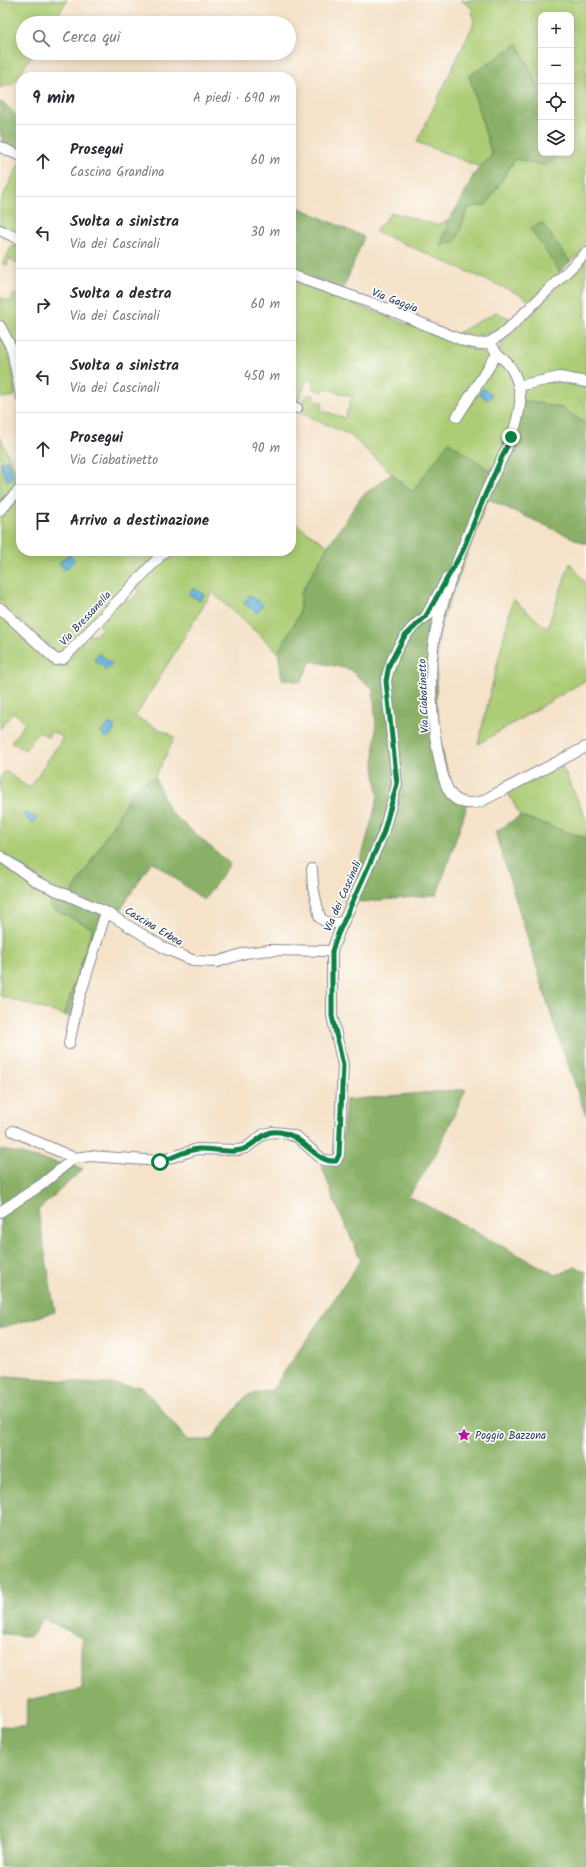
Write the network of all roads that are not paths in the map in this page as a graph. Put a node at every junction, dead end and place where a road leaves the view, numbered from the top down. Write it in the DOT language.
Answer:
graph roads {
  1 [pos="0,147"];
  2 [pos="16,154"];
  3 [pos="0,230"];
  4 [pos="16,238"];
  5 [pos="586,253"];
  6 [pos="296,277"];
  7 [pos="0,326"];
  8 [pos="490,342"];
  9 [pos="498,354"];
  10 [pos="16,370"];
  11 [pos="586,382"];
  12 [pos="518,386"];
  13 [pos="457,417"];
  14 [pos="16,493"];
  15 [pos="0,510"];
  16 [pos="462,552"];
  17 [pos="160,556"];
  18 [pos="0,608"];
  19 [pos="441,610"];
  20 [pos="426,616"];
  21 [pos="586,747"];
  22 [pos="0,856"];
  23 [pos="312,869"];
  24 [pos="106,912"];
  25 [pos="343,922"];
  26 [pos="332,951"];
  27 [pos="69,1044"];
  28 [pos="13,1131"];
  29 [pos="74,1158"];
  30 [pos="0,1212"];
  1 -- 2 [label="street"];
  3 -- 4 [label="street"];
  5 -- 8 [label="street"];
  6 -- 8 [label="street, Via Gaggia"];
  7 -- 10 [label="street"];
  8 -- 9 [label="street, Via Ciabatinetto"];
  9 -- 12 [label="street, Via Ciabatinetto"];
  9 -- 13 [label="street"];
  11 -- 12 [label="street"];
  12 -- 16 [label="street, Via Ciabatinetto"];
  14 -- 15 [label="street"];
  16 -- 19 [label="street, Via Ciabatinetto"];
  16 -- 20 [label="street, Via dei Cascinali"];
  17 -- 18 [label="street, Via Bressanella"];
  19 -- 20 [label="street, Via dei Cascinali"];
  19 -- 21 [label="street, Via Ciabatinetto"];
  20 -- 25 [label="street, Via dei Cascinali"];
  22 -- 24 [label="street, Cascina Erbea"];
  23 -- 25 [label="street"];
  24 -- 26 [label="street, Cascina Erbea"];
  24 -- 27 [label="street"];
  25 -- 26 [label="street, Via dei Cascinali"];
  26 -- 29 [label="street, Via dei Cascinali"];
  28 -- 29 [label="street"];
  29 -- 30 [label="street"];
}
